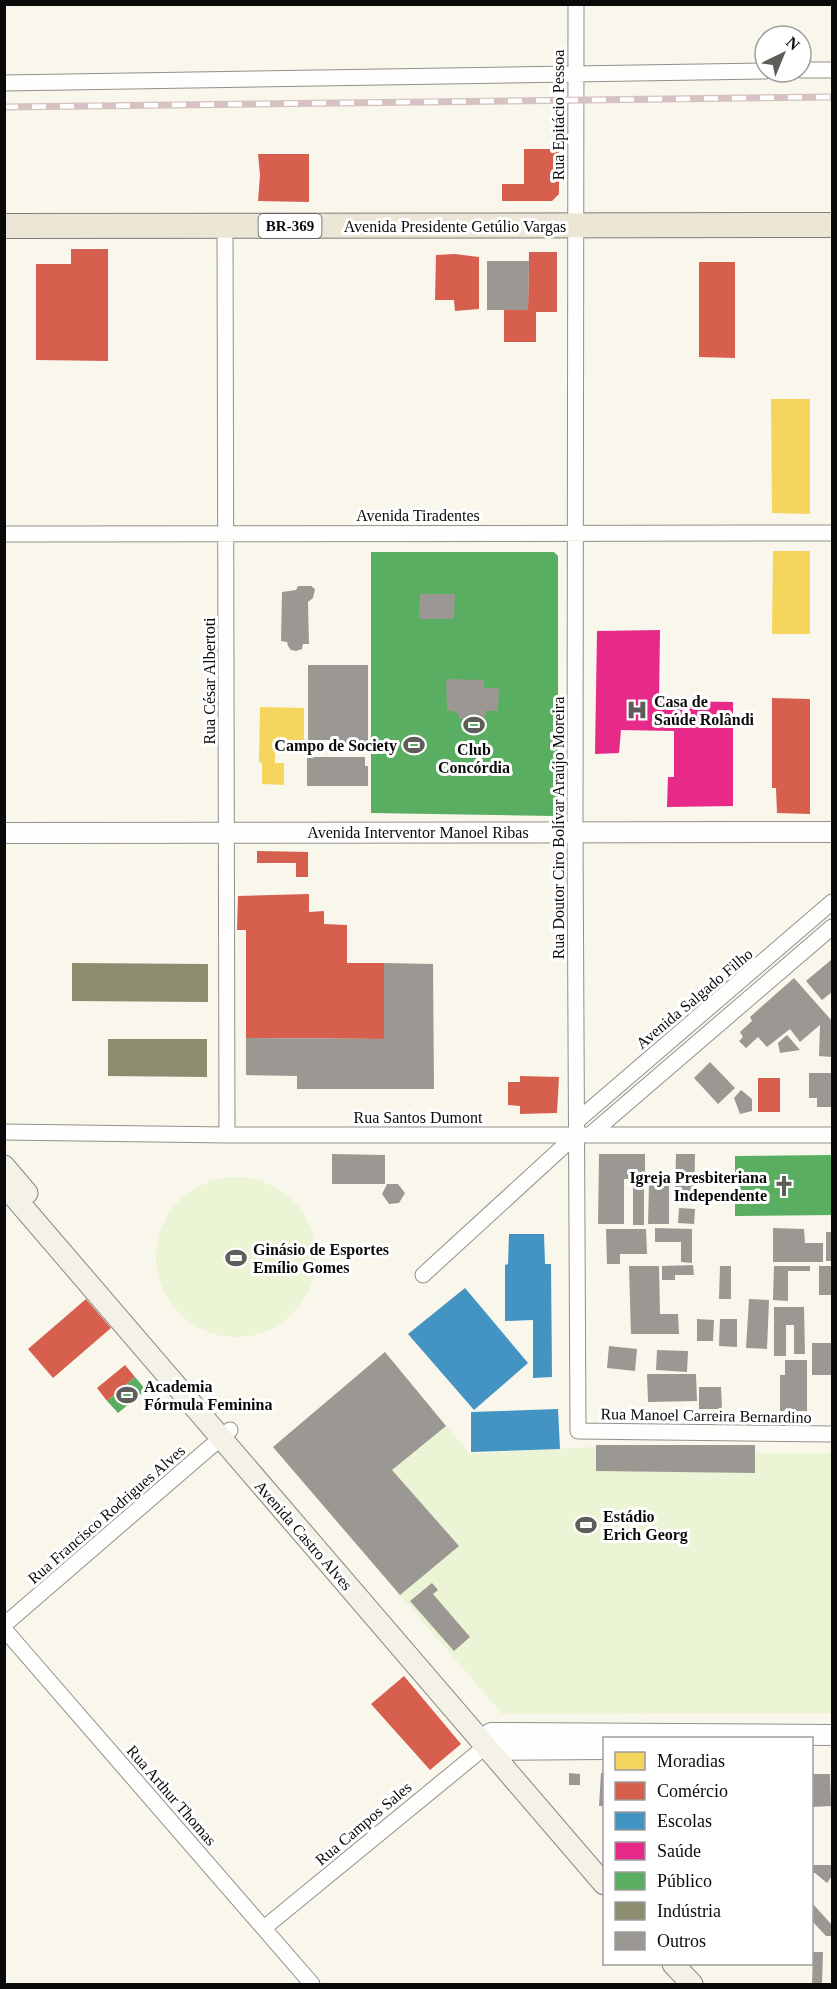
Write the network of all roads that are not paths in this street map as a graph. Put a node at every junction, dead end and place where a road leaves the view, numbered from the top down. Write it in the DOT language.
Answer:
graph roads {
  1 [pos="576,4"];
  2 [pos="813,70"];
  3 [pos="832,70"];
  4 [pos="753,71"];
  5 [pos="576,74"];
  6 [pos="4,83"];
  7 [pos="576,225"];
  8 [pos="832,225"];
  9 [pos="4,226"];
  10 [pos="225,226"];
  11 [pos="575,532"];
  12 [pos="832,533"];
  13 [pos="4,534"];
  14 [pos="226,534"];
  15 [pos="227,831"];
  16 [pos="832,832"];
  17 [pos="4,833"];
  18 [pos="575,833"];
  19 [pos="832,902"];
  20 [pos="832,927"];
  21 [pos="766,960"];
  22 [pos="777,973"];
  23 [pos="582,1130"];
  24 [pos="4,1132"];
  25 [pos="832,1134"];
  26 [pos="227,1135"];
  27 [pos="4,1166"];
  28 [pos="4,1185"];
  29 [pos="423,1275"];
  30 [pos="127,1318"];
  31 [pos="578,1431"];
  32 [pos="226,1434"];
  33 [pos="832,1434"];
  34 [pos="4,1627"];
  35 [pos="832,1735"];
  36 [pos="756,1737"];
  37 [pos="603,1741"];
  38 [pos="491,1744"];
  39 [pos="813,1748"];
  40 [pos="832,1748"];
  41 [pos="603,1749"];
  42 [pos="603,1864"];
  43 [pos="603,1882"];
  44 [pos="264,1928"];
  45 [pos="675,1965"];
  46 [pos="691,1965"];
  47 [pos="312,1984"];
  48 [pos="692,1984"];
  49 [pos="708,1984"];
  1 -- 5 [label="street, Rua Epitácio Pessoa"];
  2 -- 3 [label="street"];
  4 -- 5 [label="street"];
  5 -- 6 [label="street"];
  5 -- 7 [label="street, Rua Epitácio Pessoa"];
  7 -- 8 [label="main road, Avenida Presidente Getúlio Vargas / BR-369"];
  7 -- 10 [label="main road, Avenida Presidente Getúlio Vargas / BR-369"];
  7 -- 11 [label="street, Rua Doutor Ciro Bolívar Araújo Moreira"];
  9 -- 10 [label="main road, Avenida Presidente Getúlio Vargas / BR-369"];
  10 -- 14 [label="street, Rua César Albertoti"];
  11 -- 12 [label="street, Avenida Tiradentes"];
  11 -- 14 [label="street, Avenida Tiradentes"];
  11 -- 18 [label="street, Rua Doutor Ciro Bolívar Araújo Moreira"];
  13 -- 14 [label="street, Avenida Tiradentes"];
  14 -- 15 [label="street, Rua César Albertoti"];
  15 -- 17 [label="street, Avenida Interventor Manoel Ribas"];
  15 -- 18 [label="street, Avenida Interventor Manoel Ribas"];
  15 -- 26 [label="street, Rua César Albertoti"];
  16 -- 18 [label="street, Avenida Interventor Manoel Ribas"];
  18 -- 23 [label="street, Rua Doutor Ciro Bolívar Araújo Moreira"];
  19 -- 21 [label="street, Avenida Salgado Filho"];
  20 -- 22 [label="street, Avenida Salgado Filho"];
  21 -- 22 [label="street"];
  21 -- 23 [label="street, Avenida Salgado Filho"];
  22 -- 23 [label="street, Avenida Salgado Filho"];
  23 -- 25 [label="street, Rua Santos Dumont"];
  23 -- 26 [label="street, Rua Santos Dumont"];
  23 -- 29 [label="street, Avenida Salgado Filho"];
  23 -- 31 [label="street, Rua Doutor Ciro Bolívar Araújo Moreira"];
  24 -- 26 [label="street, Rua Santos Dumont"];
  27 -- 30 [label="main road, Avenida Castro Alves"];
  28 -- 30 [label="main road, Avenida Castro Alves"];
  30 -- 32 [label="main road, Avenida Castro Alves"];
  31 -- 33 [label="street, Rua Manoel Carreira Bernardino"];
  32 -- 34 [label="street, Rua Francisco Rodrigues Alves"];
  32 -- 38 [label="main road, Avenida Castro Alves"];
  34 -- 44 [label="street, Rua Arthur Thomas"];
  35 -- 36 [label="street"];
  37 -- 38 [label="street"];
  38 -- 41 [label="street"];
  38 -- 42 [label="main road, Avenida Castro Alves"];
  38 -- 43 [label="main road, Avenida Castro Alves"];
  38 -- 44 [label="street, Rua Campos Sales"];
  39 -- 40 [label="street"];
  44 -- 47 [label="street, Rua Arthur Thomas"];
  45 -- 48 [label="main road"];
  46 -- 49 [label="main road"];
}
